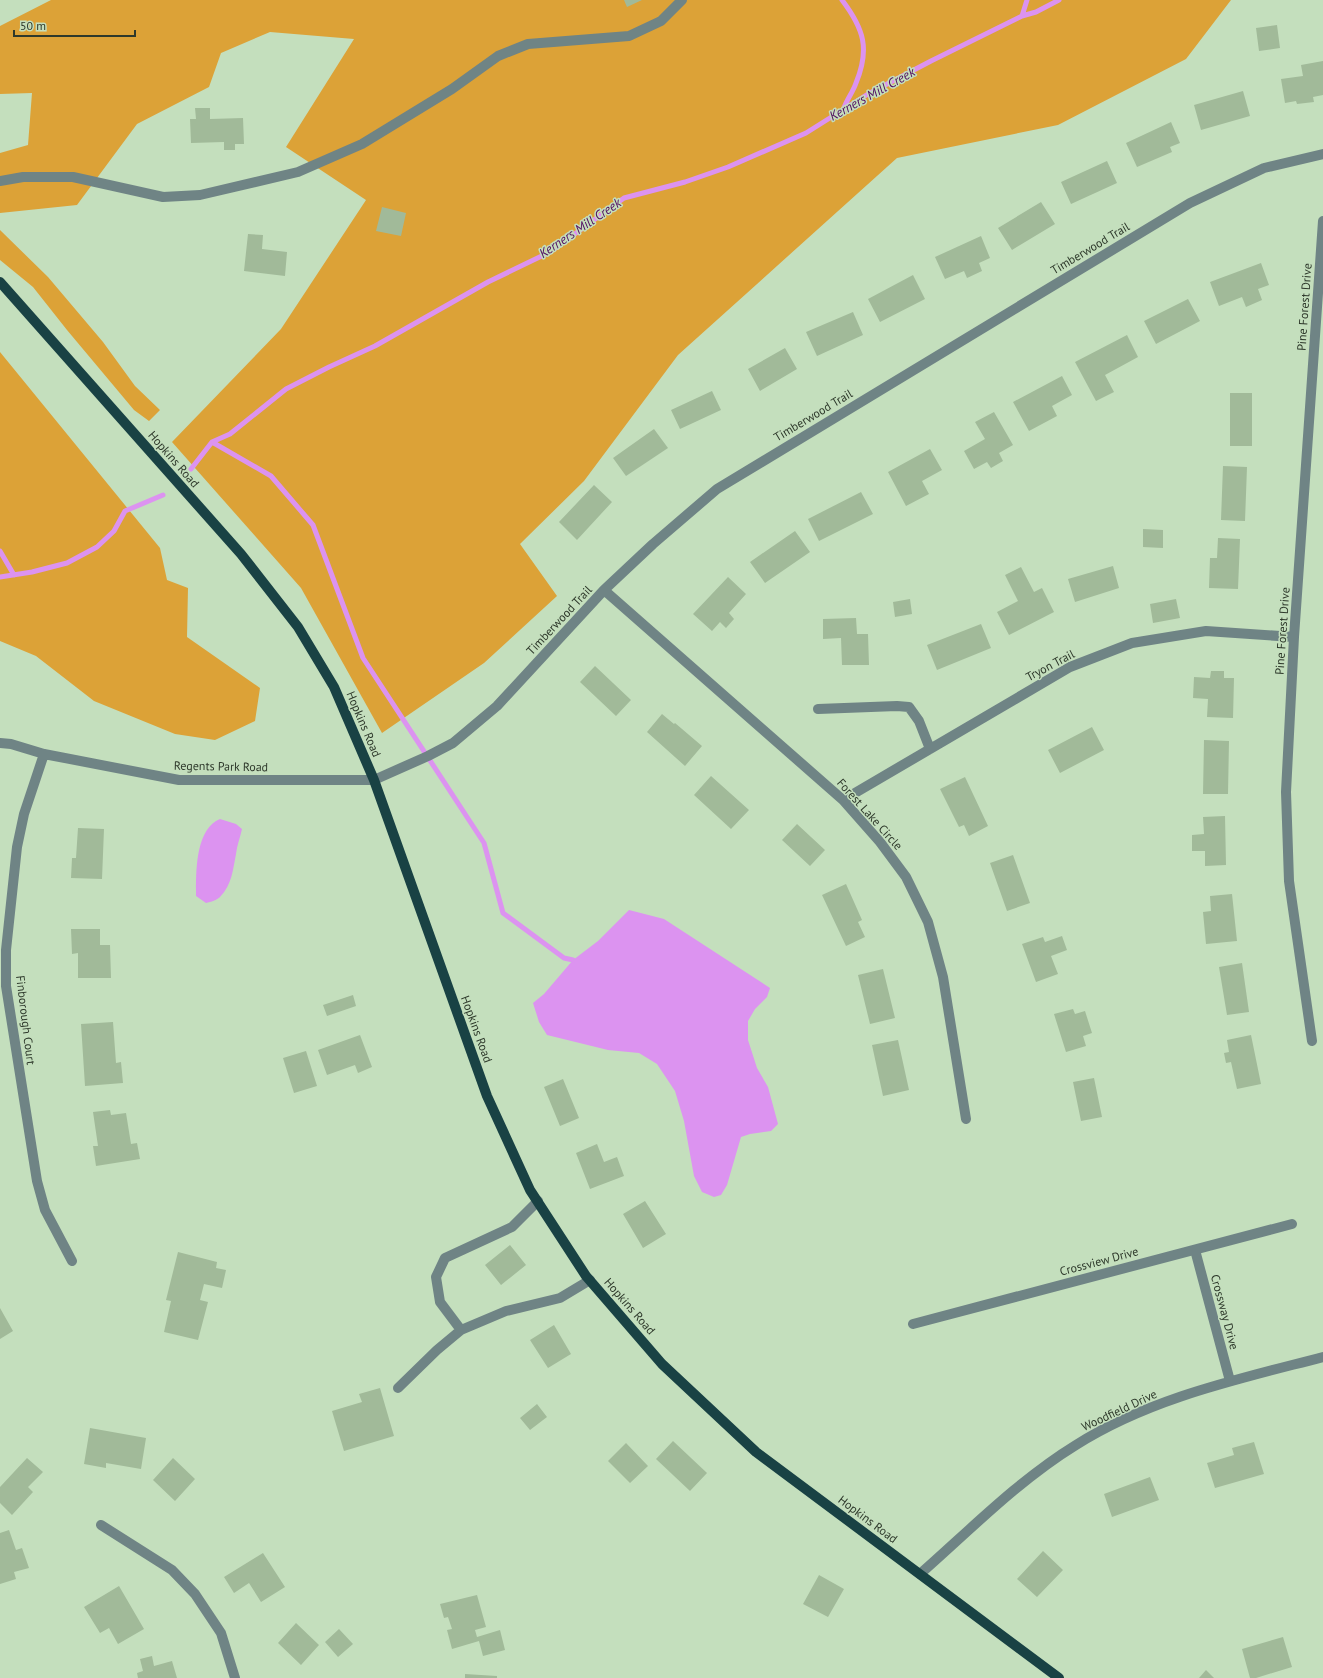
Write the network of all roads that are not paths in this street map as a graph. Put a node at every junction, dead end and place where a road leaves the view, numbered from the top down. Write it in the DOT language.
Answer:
graph roads {
  1 [pos="682,0"];
  2 [pos="1323,154"];
  3 [pos="0,181"];
  4 [pos="1323,221"];
  5 [pos="0,282"];
  6 [pos="604,590"];
  7 [pos="1294,637"];
  8 [pos="818,709"];
  9 [pos="0,742"];
  10 [pos="930,749"];
  11 [pos="44,754"];
  12 [pos="374,780"];
  13 [pos="843,800"];
  14 [pos="1312,1041"];
  15 [pos="966,1119"];
  16 [pos="538,1201"];
  17 [pos="1292,1224"];
  18 [pos="1195,1250"];
  19 [pos="72,1261"];
  20 [pos="590,1280"];
  21 [pos="913,1324"];
  22 [pos="461,1330"];
  23 [pos="1323,1357"];
  24 [pos="1230,1381"];
  25 [pos="398,1388"];
  26 [pos="100,1525"];
  27 [pos="920,1574"];
  28 [pos="235,1678"];
  29 [pos="1059,1678"];
  1 -- 3 [label="street"];
  2 -- 6 [label="street, Timberwood Trail"];
  4 -- 7 [label="street, Pine Forest Drive"];
  5 -- 12 [label="main road, Hopkins Road"];
  6 -- 12 [label="street, Timberwood Trail"];
  6 -- 13 [label="street, Forest Lake Circle"];
  7 -- 10 [label="street, Tryon Trail"];
  7 -- 14 [label="street, Pine Forest Drive"];
  8 -- 10 [label="street"];
  9 -- 11 [label="street, Regents Park Road"];
  10 -- 13 [label="street, Tryon Trail"];
  11 -- 12 [label="street, Regents Park Road"];
  11 -- 19 [label="street, Finborough Court"];
  12 -- 16 [label="main road, Hopkins Road"];
  13 -- 15 [label="street, Forest Lake Circle"];
  16 -- 20 [label="main road, Hopkins Road"];
  16 -- 22 [label="street"];
  17 -- 18 [label="street, Crossview Drive"];
  18 -- 21 [label="street, Crossview Drive"];
  18 -- 24 [label="street, Crossway Drive"];
  20 -- 22 [label="street"];
  20 -- 27 [label="main road, Hopkins Road"];
  22 -- 25 [label="street"];
  23 -- 24 [label="street, Woodfield Drive"];
  24 -- 27 [label="street, Woodfield Drive"];
  26 -- 28 [label="street"];
  27 -- 29 [label="main road, Hopkins Road"];
}
